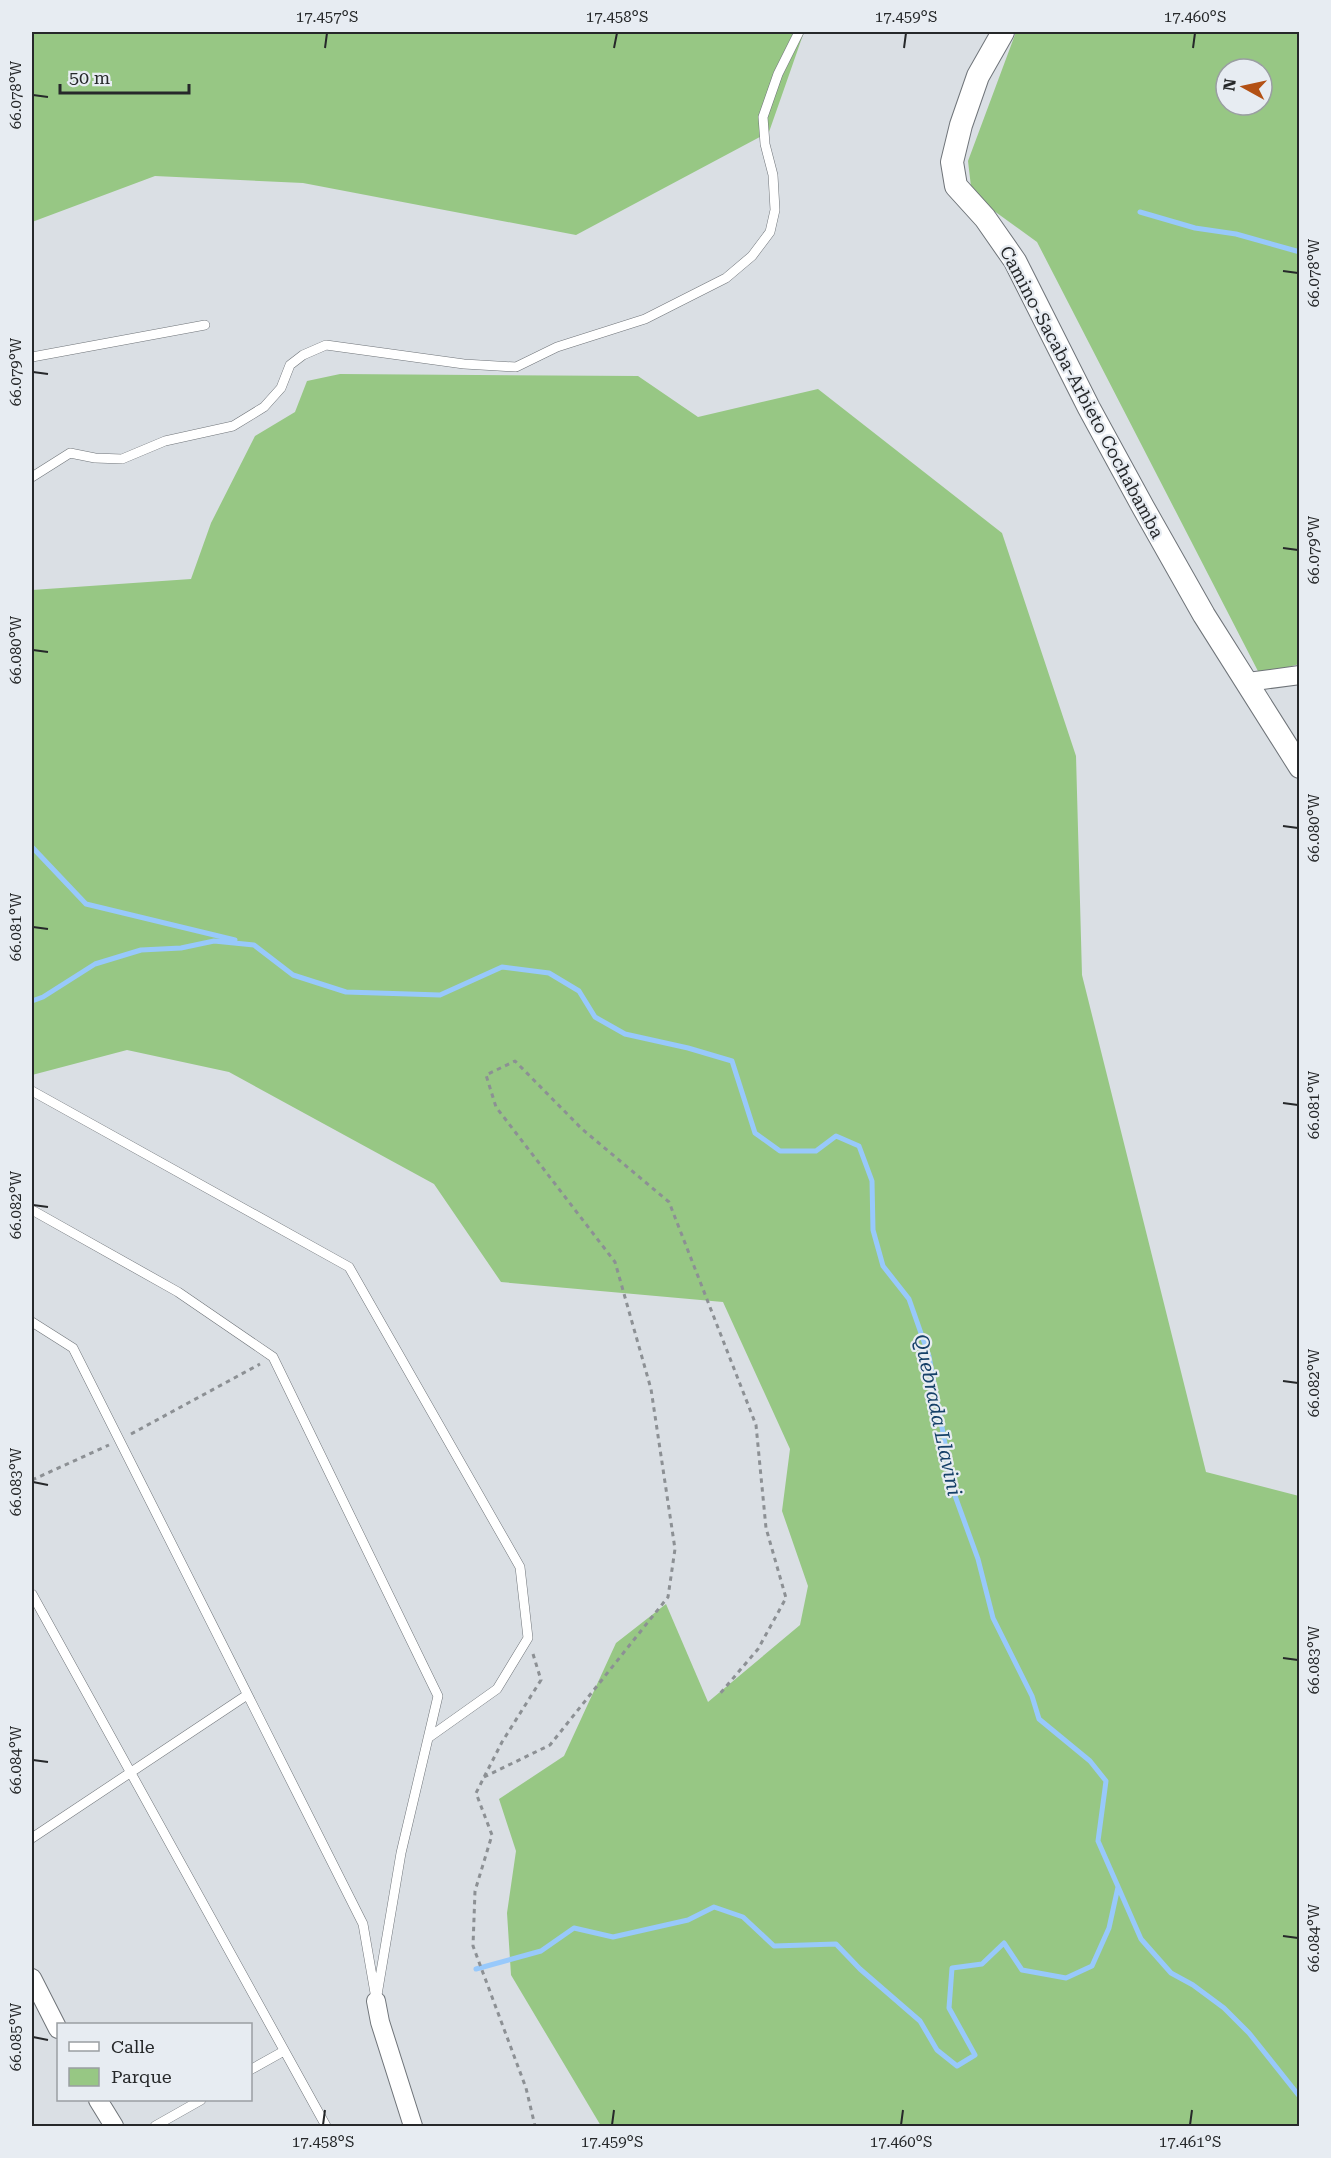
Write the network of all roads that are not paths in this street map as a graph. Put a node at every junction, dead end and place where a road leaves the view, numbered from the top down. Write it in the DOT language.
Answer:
graph roads {
  1 [pos="799,32"];
  2 [pos="1003,32"];
  3 [pos="206,325"];
  4 [pos="32,357"];
  5 [pos="32,477"];
  6 [pos="1299,675"];
  7 [pos="1248,682"];
  8 [pos="1292,744"];
  9 [pos="1299,767"];
  10 [pos="32,1092"];
  11 [pos="32,1210"];
  12 [pos="32,1322"];
  13 [pos="32,1594"];
  14 [pos="247,1695"];
  15 [pos="428,1738"];
  16 [pos="130,1773"];
  17 [pos="32,1838"];
  18 [pos="32,1978"];
  19 [pos="376,2001"];
  20 [pos="57,2027"];
  21 [pos="284,2051"];
  22 [pos="252,2069"];
  23 [pos="100,2101"];
  24 [pos="199,2101"];
  25 [pos="114,2127"];
  26 [pos="155,2127"];
  27 [pos="326,2127"];
  28 [pos="412,2127"];
  1 -- 5 [label="lane"];
  2 -- 7 [label="street, Camino-Sacaba-Arbieto Cochabamba"];
  3 -- 4 [label="lane"];
  6 -- 7 [label="street"];
  7 -- 8 [label="street, Camino-Sacaba-Arbieto Cochabamba"];
  8 -- 9 [label="street, Camino-Sacaba-Arbieto Cochabamba"];
  10 -- 15 [label="lane"];
  11 -- 15 [label="lane"];
  12 -- 14 [label="lane"];
  13 -- 16 [label="lane"];
  14 -- 16 [label="lane"];
  14 -- 19 [label="lane"];
  15 -- 19 [label="lane"];
  16 -- 17 [label="lane"];
  16 -- 21 [label="lane"];
  18 -- 20 [label="street"];
  19 -- 28 [label="street"];
  21 -- 22 [label="lane"];
  21 -- 27 [label="lane"];
  23 -- 25 [label="street"];
  24 -- 26 [label="lane"];
}
